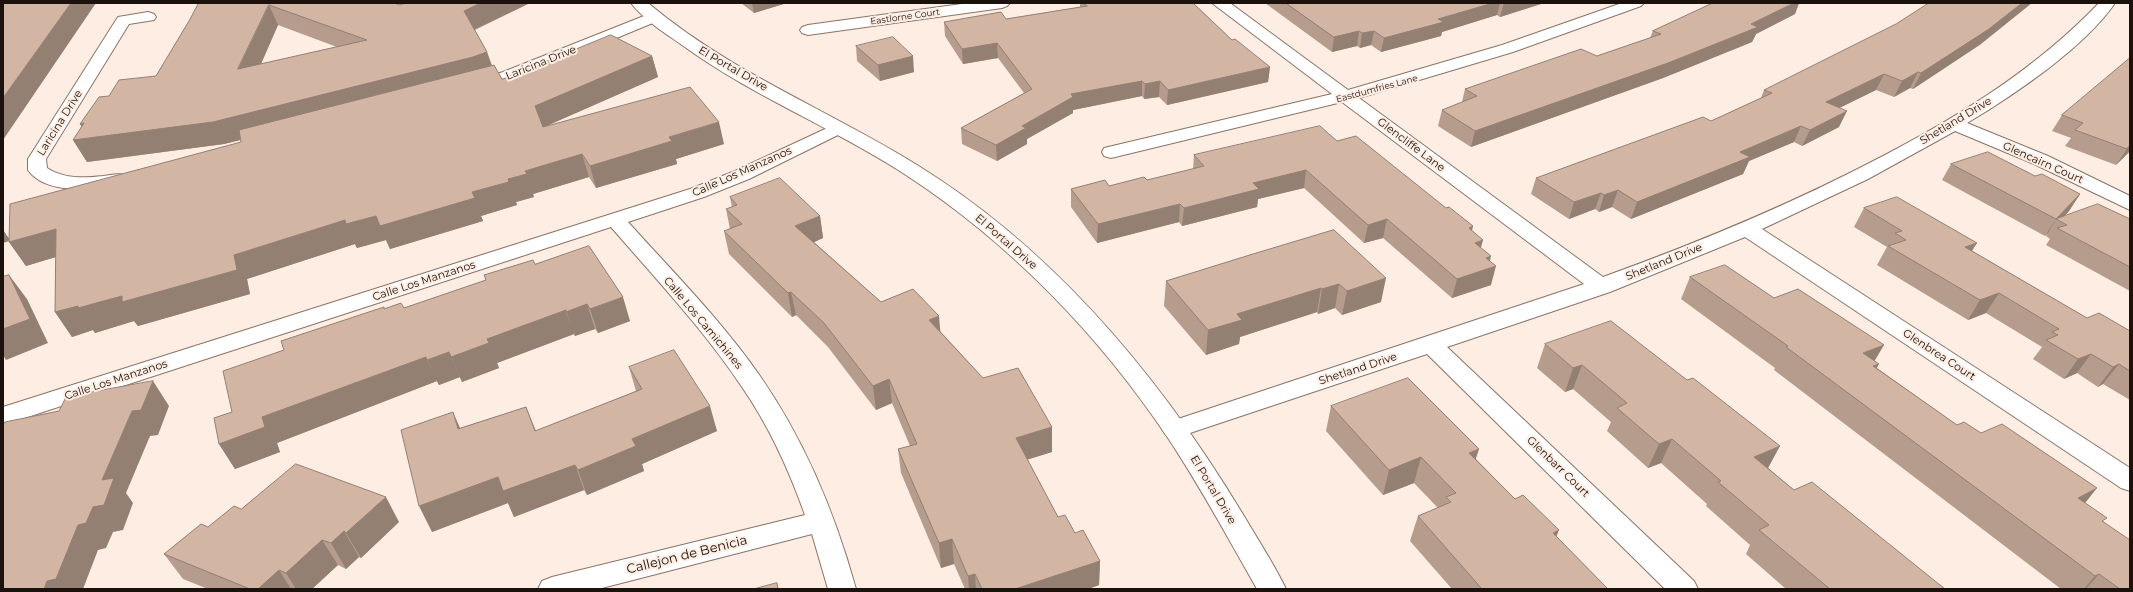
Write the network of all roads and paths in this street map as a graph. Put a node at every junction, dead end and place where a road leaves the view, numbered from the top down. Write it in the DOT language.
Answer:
graph roads {
  1 [pos="639,3"];
  2 [pos="1002,3"];
  3 [pos="1220,3"];
  4 [pos="1636,3"];
  5 [pos="2107,3"];
  6 [pos="148,17"];
  7 [pos="654,17"];
  8 [pos="808,30"];
  9 [pos="456,92"];
  10 [pos="1346,97"];
  11 [pos="1954,124"];
  12 [pos="838,128"];
  13 [pos="1112,152"];
  14 [pos="131,176"];
  15 [pos="2130,204"];
  16 [pos="616,220"];
  17 [pos="1747,230"];
  18 [pos="1602,287"];
  19 [pos="1431,345"];
  20 [pos="3,416"];
  21 [pos="1175,428"];
  22 [pos="2130,481"];
  23 [pos="822,521"];
  24 [pos="552,589"];
  25 [pos="842,589"];
  26 [pos="1272,589"];
  27 [pos="1684,589"];
  1 -- 7 [label="street, El Portal Drive"];
  2 -- 8 [label="street, Eastlorne Court"];
  3 -- 10 [label="street, Glencliffe Lane"];
  4 -- 10 [label="street, Eastdumfries Lane"];
  5 -- 11 [label="street, Shetland Drive"];
  6 -- 14 [label="street, Laricina Drive"];
  7 -- 9 [label="street, Laricina Drive"];
  7 -- 12 [label="street, El Portal Drive"];
  10 -- 13 [label="street, Eastdumfries Lane"];
  10 -- 18 [label="street, Glencliffe Lane"];
  11 -- 15 [label="street, Glencairn Court"];
  11 -- 17 [label="street, Shetland Drive"];
  12 -- 16 [label="street, Calle Los Manzanos"];
  12 -- 21 [label="street, El Portal Drive"];
  16 -- 20 [label="street, Calle Los Manzanos"];
  16 -- 23 [label="street, Calle Los Camichines"];
  17 -- 18 [label="street, Shetland Drive"];
  17 -- 22 [label="street, Glenbrea Court"];
  18 -- 19 [label="street, Shetland Drive"];
  19 -- 21 [label="street, Shetland Drive"];
  19 -- 27 [label="street, Glenbarr Court"];
  21 -- 26 [label="street, El Portal Drive"];
  23 -- 24 [label="street, Callejon de Benicia"];
  23 -- 25 [label="street, Calle Los Camichines"];
}
